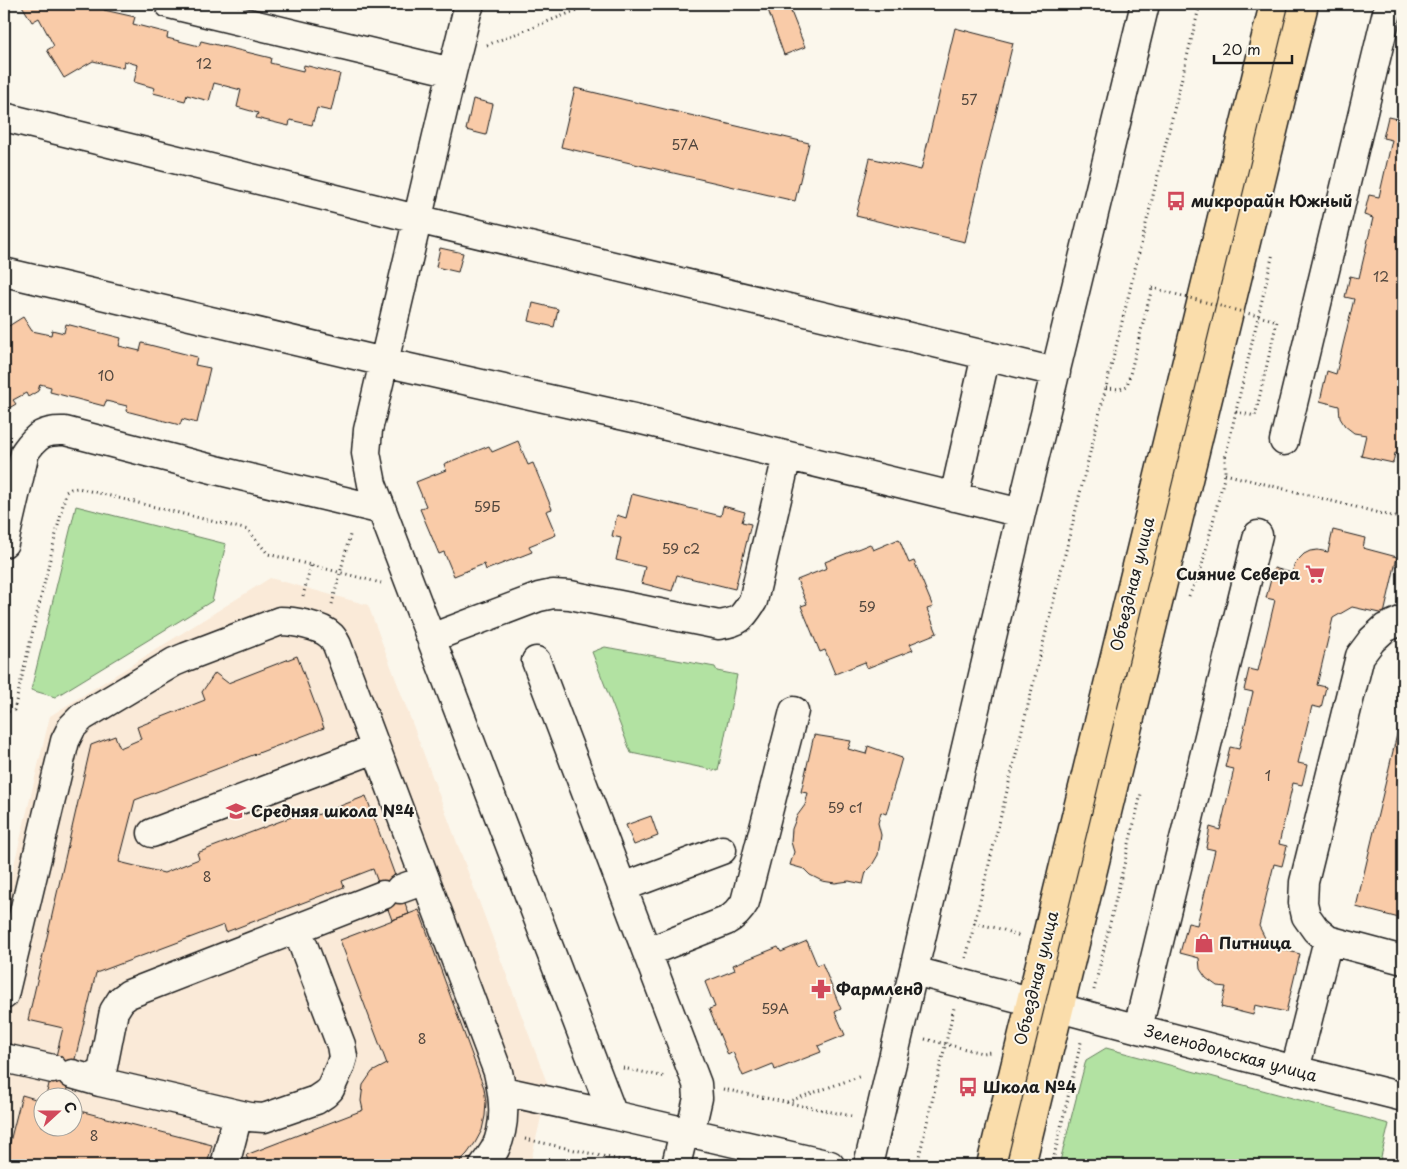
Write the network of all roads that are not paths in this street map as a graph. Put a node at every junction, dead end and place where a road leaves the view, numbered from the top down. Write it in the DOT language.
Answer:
graph roads {
  1 [pos="169,4"];
  2 [pos="470,4"];
  3 [pos="1145,4"];
  4 [pos="1274,4"];
  5 [pos="1304,4"];
  6 [pos="1389,4"];
  7 [pos="452,72"];
  8 [pos="4,117"];
  9 [pos="417,219"];
  10 [pos="4,272"];
  11 [pos="986,355"];
  12 [pos="384,361"];
  13 [pos="1056,372"];
  14 [pos="1284,441"];
  15 [pos="787,456"];
  16 [pos="954,497"];
  17 [pos="382,510"];
  18 [pos="1021,513"];
  19 [pos="1258,535"];
  20 [pos="4,542"];
  21 [pos="1403,620"];
  22 [pos="431,638"];
  23 [pos="536,661"];
  24 [pos="794,711"];
  25 [pos="375,749"];
  26 [pos="152,833"];
  27 [pos="722,850"];
  28 [pos="623,887"];
  29 [pos="403,888"];
  30 [pos="297,929"];
  31 [pos="1328,940"];
  32 [pos="648,952"];
  33 [pos="1403,960"];
  34 [pos="914,971"];
  35 [pos="4,995"];
  36 [pos="1030,1001"];
  37 [pos="1059,1008"];
  38 [pos="1138,1028"];
  39 [pos="4,1058"];
  40 [pos="1295,1070"];
  41 [pos="100,1082"];
  42 [pos="503,1091"];
  43 [pos="1403,1096"];
  44 [pos="238,1115"];
  45 [pos="612,1115"];
  46 [pos="688,1132"];
  47 [pos="224,1165"];
  48 [pos="484,1165"];
  49 [pos="676,1165"];
  50 [pos="830,1165"];
  51 [pos="868,1165"];
  52 [pos="991,1165"];
  53 [pos="1021,1165"];
  1 -- 7 [label="street"];
  2 -- 7 [label="street"];
  3 -- 13 [label="street"];
  4 -- 36 [label="main road, Объездная улица"];
  5 -- 37 [label="main road, Объездная улица"];
  6 -- 14 [label="street"];
  7 -- 9 [label="street"];
  8 -- 9 [label="street"];
  9 -- 11 [label="street"];
  9 -- 12 [label="street"];
  10 -- 12 [label="street"];
  11 -- 13 [label="street"];
  11 -- 16 [label="street"];
  12 -- 15 [label="street"];
  12 -- 17 [label="street"];
  13 -- 18 [label="street"];
  15 -- 16 [label="street"];
  15 -- 22 [label="street"];
  16 -- 18 [label="street"];
  17 -- 20 [label="street"];
  17 -- 22 [label="street"];
  18 -- 34 [label="street"];
  19 -- 38 [label="street"];
  21 -- 31 [label="street"];
  22 -- 45 [label="street"];
  23 -- 28 [label="street"];
  24 -- 32 [label="street"];
  25 -- 26 [label="street"];
  25 -- 29 [label="street"];
  25 -- 35 [label="street"];
  27 -- 28 [label="street"];
  28 -- 32 [label="street"];
  29 -- 30 [label="street"];
  29 -- 42 [label="street"];
  30 -- 41 [label="street"];
  30 -- 44 [label="street"];
  31 -- 33 [label="street"];
  31 -- 40 [label="street"];
  32 -- 46 [label="street"];
  34 -- 36 [label="street"];
  34 -- 51 [label="street"];
  36 -- 37 [label="main road"];
  36 -- 52 [label="main road, Объездная улица"];
  37 -- 38 [label="street, Зеленодольская улица"];
  37 -- 53 [label="main road, Объездная улица"];
  38 -- 40 [label="street, Зеленодольская улица"];
  39 -- 41 [label="street"];
  40 -- 43 [label="street, Зеленодольская улица"];
  41 -- 44 [label="street"];
  42 -- 45 [label="street"];
  42 -- 48 [label="street"];
  44 -- 47 [label="street"];
  45 -- 46 [label="street"];
  46 -- 49 [label="street"];
  46 -- 50 [label="street"];
}
